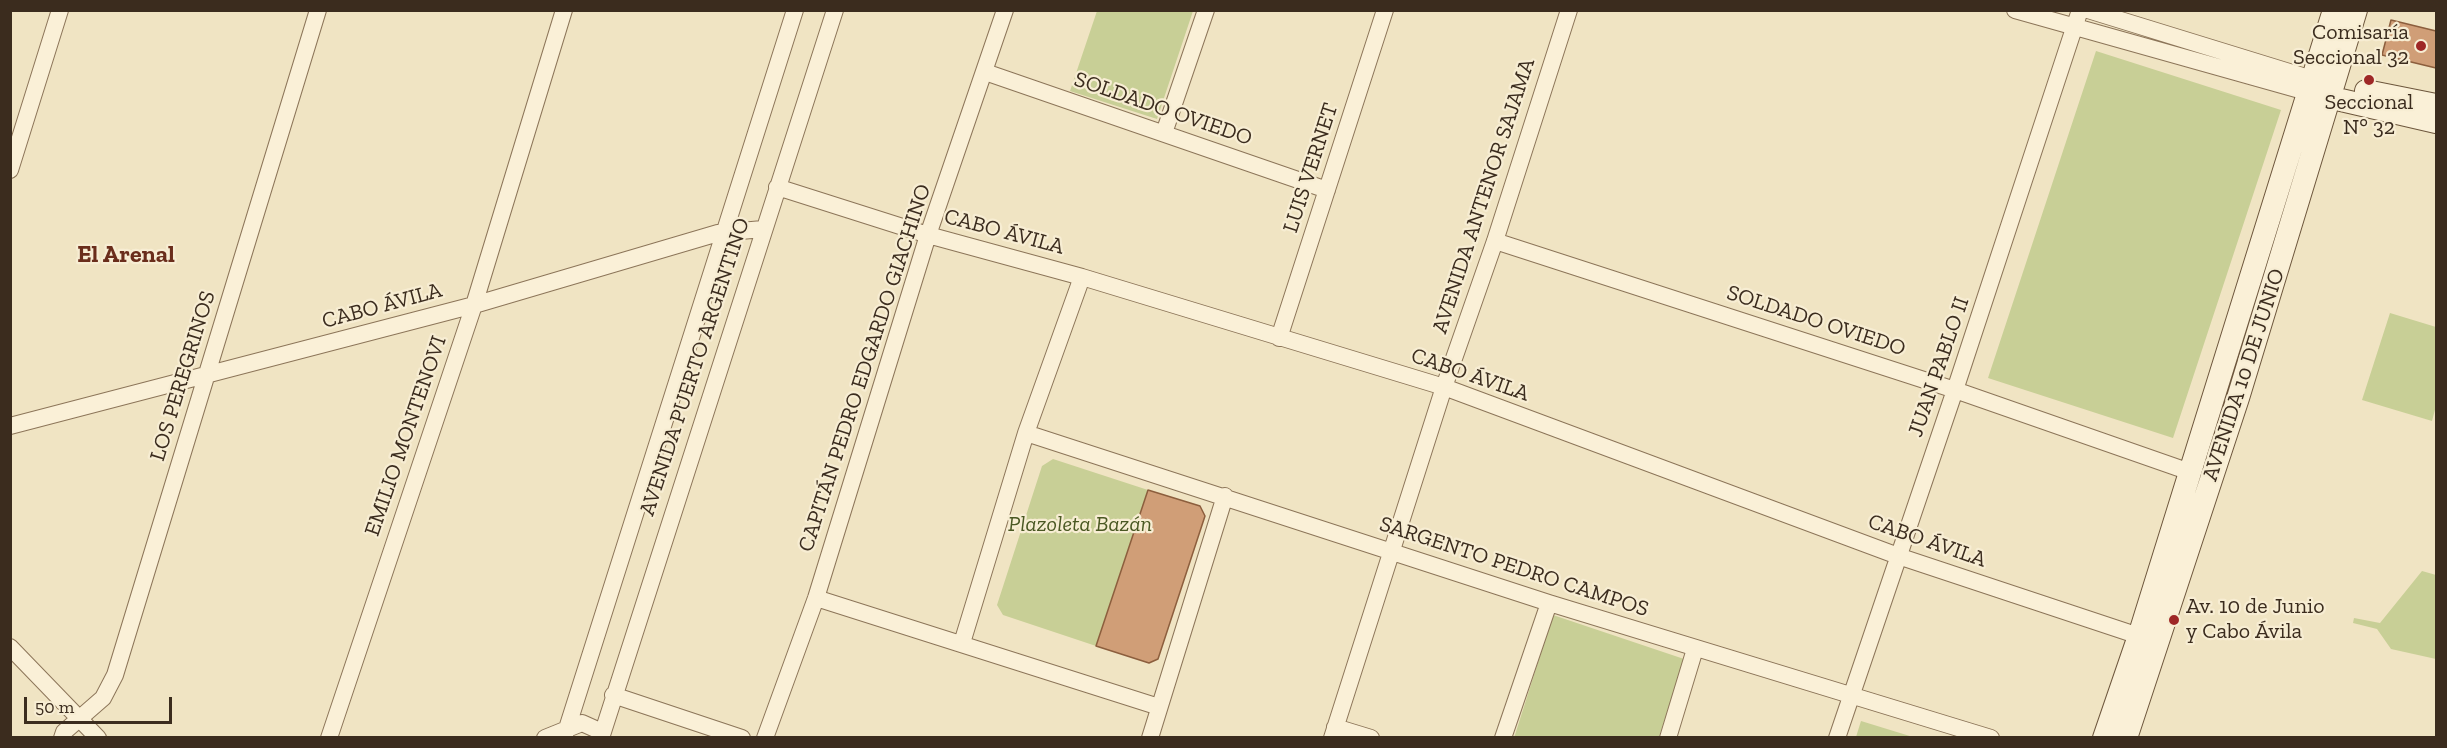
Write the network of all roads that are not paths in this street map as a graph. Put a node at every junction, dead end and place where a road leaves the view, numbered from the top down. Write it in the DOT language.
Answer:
graph roads {
  1 [pos="60,10"];
  2 [pos="318,10"];
  3 [pos="564,10"];
  4 [pos="795,10"];
  5 [pos="835,10"];
  6 [pos="1005,10"];
  7 [pos="1206,10"];
  8 [pos="1385,10"];
  9 [pos="1569,10"];
  10 [pos="2015,10"];
  11 [pos="2080,10"];
  12 [pos="2088,10"];
  13 [pos="2334,10"];
  14 [pos="2356,10"];
  15 [pos="2075,28"];
  16 [pos="985,72"];
  17 [pos="2320,88"];
  18 [pos="2436,105"];
  19 [pos="2436,122"];
  20 [pos="1164,132"];
  21 [pos="10,170"];
  22 [pos="777,187"];
  23 [pos="1327,190"];
  24 [pos="764,229"];
  25 [pos="725,232"];
  26 [pos="928,235"];
  27 [pos="1495,240"];
  28 [pos="1082,277"];
  29 [pos="474,305"];
  30 [pos="1279,338"];
  31 [pos="206,375"];
  32 [pos="1444,387"];
  33 [pos="1955,390"];
  34 [pos="10,426"];
  35 [pos="1026,433"];
  36 [pos="2190,472"];
  37 [pos="1225,496"];
  38 [pos="1392,552"];
  39 [pos="1898,556"];
  40 [pos="816,598"];
  41 [pos="1549,603"];
  42 [pos="2139,636"];
  43 [pos="962,643"];
  44 [pos="10,647"];
  45 [pos="1695,649"];
  46 [pos="613,695"];
  47 [pos="1851,695"];
  48 [pos="1159,706"];
  49 [pos="81,719"];
  50 [pos="1936,721"];
  51 [pos="1334,732"];
  52 [pos="565,733"];
  53 [pos="602,735"];
  54 [pos="62,738"];
  55 [pos="98,738"];
  56 [pos="329,738"];
  57 [pos="545,738"];
  58 [pos="742,738"];
  59 [pos="765,738"];
  60 [pos="1150,738"];
  61 [pos="1371,738"];
  62 [pos="1503,738"];
  63 [pos="1668,738"];
  64 [pos="1837,738"];
  65 [pos="1931,738"];
  66 [pos="1991,738"];
  67 [pos="2104,738"];
  68 [pos="2126,738"];
  1 -- 21 [label="street"];
  2 -- 31 [label="street, LOS PEREGRINOS"];
  3 -- 29 [label="street, EMILIO MONTENOVI"];
  4 -- 25 [label="street, AVENIDA PUERTO ARGENTINO"];
  5 -- 22 [label="street, AVENIDA PUERTO ARGENTINO"];
  6 -- 16 [label="street, CAPITÁN PEDRO EDGARDO GIACHINO"];
  7 -- 20 [label="street"];
  8 -- 23 [label="street, LUIS VERNET"];
  9 -- 27 [label="street, AVENIDA ANTENOR SAJAMA"];
  10 -- 15 [label="street"];
  11 -- 15 [label="street, JUAN PABLO II"];
  12 -- 17 [label="street"];
  13 -- 17 [label="street, AVENIDA 10 DE JUNIO"];
  14 -- 17 [label="street, AVENIDA 10 DE JUNIO"];
  15 -- 17 [label="street"];
  15 -- 33 [label="street, JUAN PABLO II"];
  16 -- 20 [label="street, SOLDADO OVIEDO"];
  16 -- 26 [label="street, CAPITÁN PEDRO EDGARDO GIACHINO"];
  17 -- 18 [label="street"];
  17 -- 19 [label="street"];
  17 -- 36 [label="street, AVENIDA 10 DE JUNIO"];
  17 -- 68 [label="street, AVENIDA 10 DE JUNIO"];
  20 -- 23 [label="street, SOLDADO OVIEDO"];
  22 -- 24 [label="street, AVENIDA PUERTO ARGENTINO"];
  22 -- 26 [label="street, CABO ÁVILA"];
  23 -- 30 [label="street, LUIS VERNET"];
  24 -- 25 [label="street, CABO ÁVILA"];
  24 -- 46 [label="street, AVENIDA PUERTO ARGENTINO"];
  25 -- 29 [label="street, CABO ÁVILA"];
  25 -- 52 [label="street, AVENIDA PUERTO ARGENTINO"];
  26 -- 28 [label="street, CABO ÁVILA"];
  26 -- 40 [label="street, CAPITÁN PEDRO EDGARDO GIACHINO"];
  27 -- 32 [label="street, AVENIDA ANTENOR SAJAMA"];
  27 -- 33 [label="street, SOLDADO OVIEDO"];
  28 -- 30 [label="street, CABO ÁVILA"];
  28 -- 35 [label="street"];
  29 -- 31 [label="street, CABO ÁVILA"];
  29 -- 56 [label="street, EMILIO MONTENOVI"];
  30 -- 32 [label="street, CABO ÁVILA"];
  31 -- 34 [label="street, CABO ÁVILA"];
  31 -- 49 [label="street, LOS PEREGRINOS"];
  32 -- 38 [label="street, AVENIDA ANTENOR SAJAMA"];
  32 -- 39 [label="street, CABO ÁVILA"];
  33 -- 36 [label="street, SOLDADO OVIEDO"];
  33 -- 39 [label="street, JUAN PABLO II"];
  35 -- 37 [label="street, SARGENTO PEDRO CAMPOS"];
  35 -- 43 [label="street"];
  36 -- 42 [label="street, AVENIDA 10 DE JUNIO"];
  37 -- 38 [label="street, SARGENTO PEDRO CAMPOS"];
  37 -- 48 [label="street"];
  38 -- 41 [label="street, SARGENTO PEDRO CAMPOS"];
  38 -- 51 [label="street, AVENIDA ANTENOR SAJAMA"];
  39 -- 42 [label="street, CABO ÁVILA"];
  39 -- 47 [label="street, JUAN PABLO II"];
  40 -- 43 [label="street"];
  40 -- 59 [label="street, CAPITÁN PEDRO EDGARDO GIACHINO"];
  41 -- 45 [label="street, SARGENTO PEDRO CAMPOS"];
  41 -- 62 [label="street"];
  42 -- 67 [label="street, AVENIDA 10 DE JUNIO"];
  43 -- 48 [label="street"];
  44 -- 49 [label="street"];
  45 -- 47 [label="street, SARGENTO PEDRO CAMPOS"];
  45 -- 63 [label="street"];
  46 -- 53 [label="street, AVENIDA PUERTO ARGENTINO"];
  46 -- 58 [label="street"];
  47 -- 50 [label="street, SARGENTO PEDRO CAMPOS"];
  47 -- 64 [label="street, JUAN PABLO II"];
  48 -- 60 [label="street"];
  49 -- 54 [label="street, LOS PEREGRINOS"];
  49 -- 55 [label="street"];
  50 -- 65 [label="street"];
  50 -- 66 [label="street, SARGENTO PEDRO CAMPOS"];
  51 -- 61 [label="street"];
  52 -- 53 [label="street"];
  52 -- 57 [label="street"];
}
